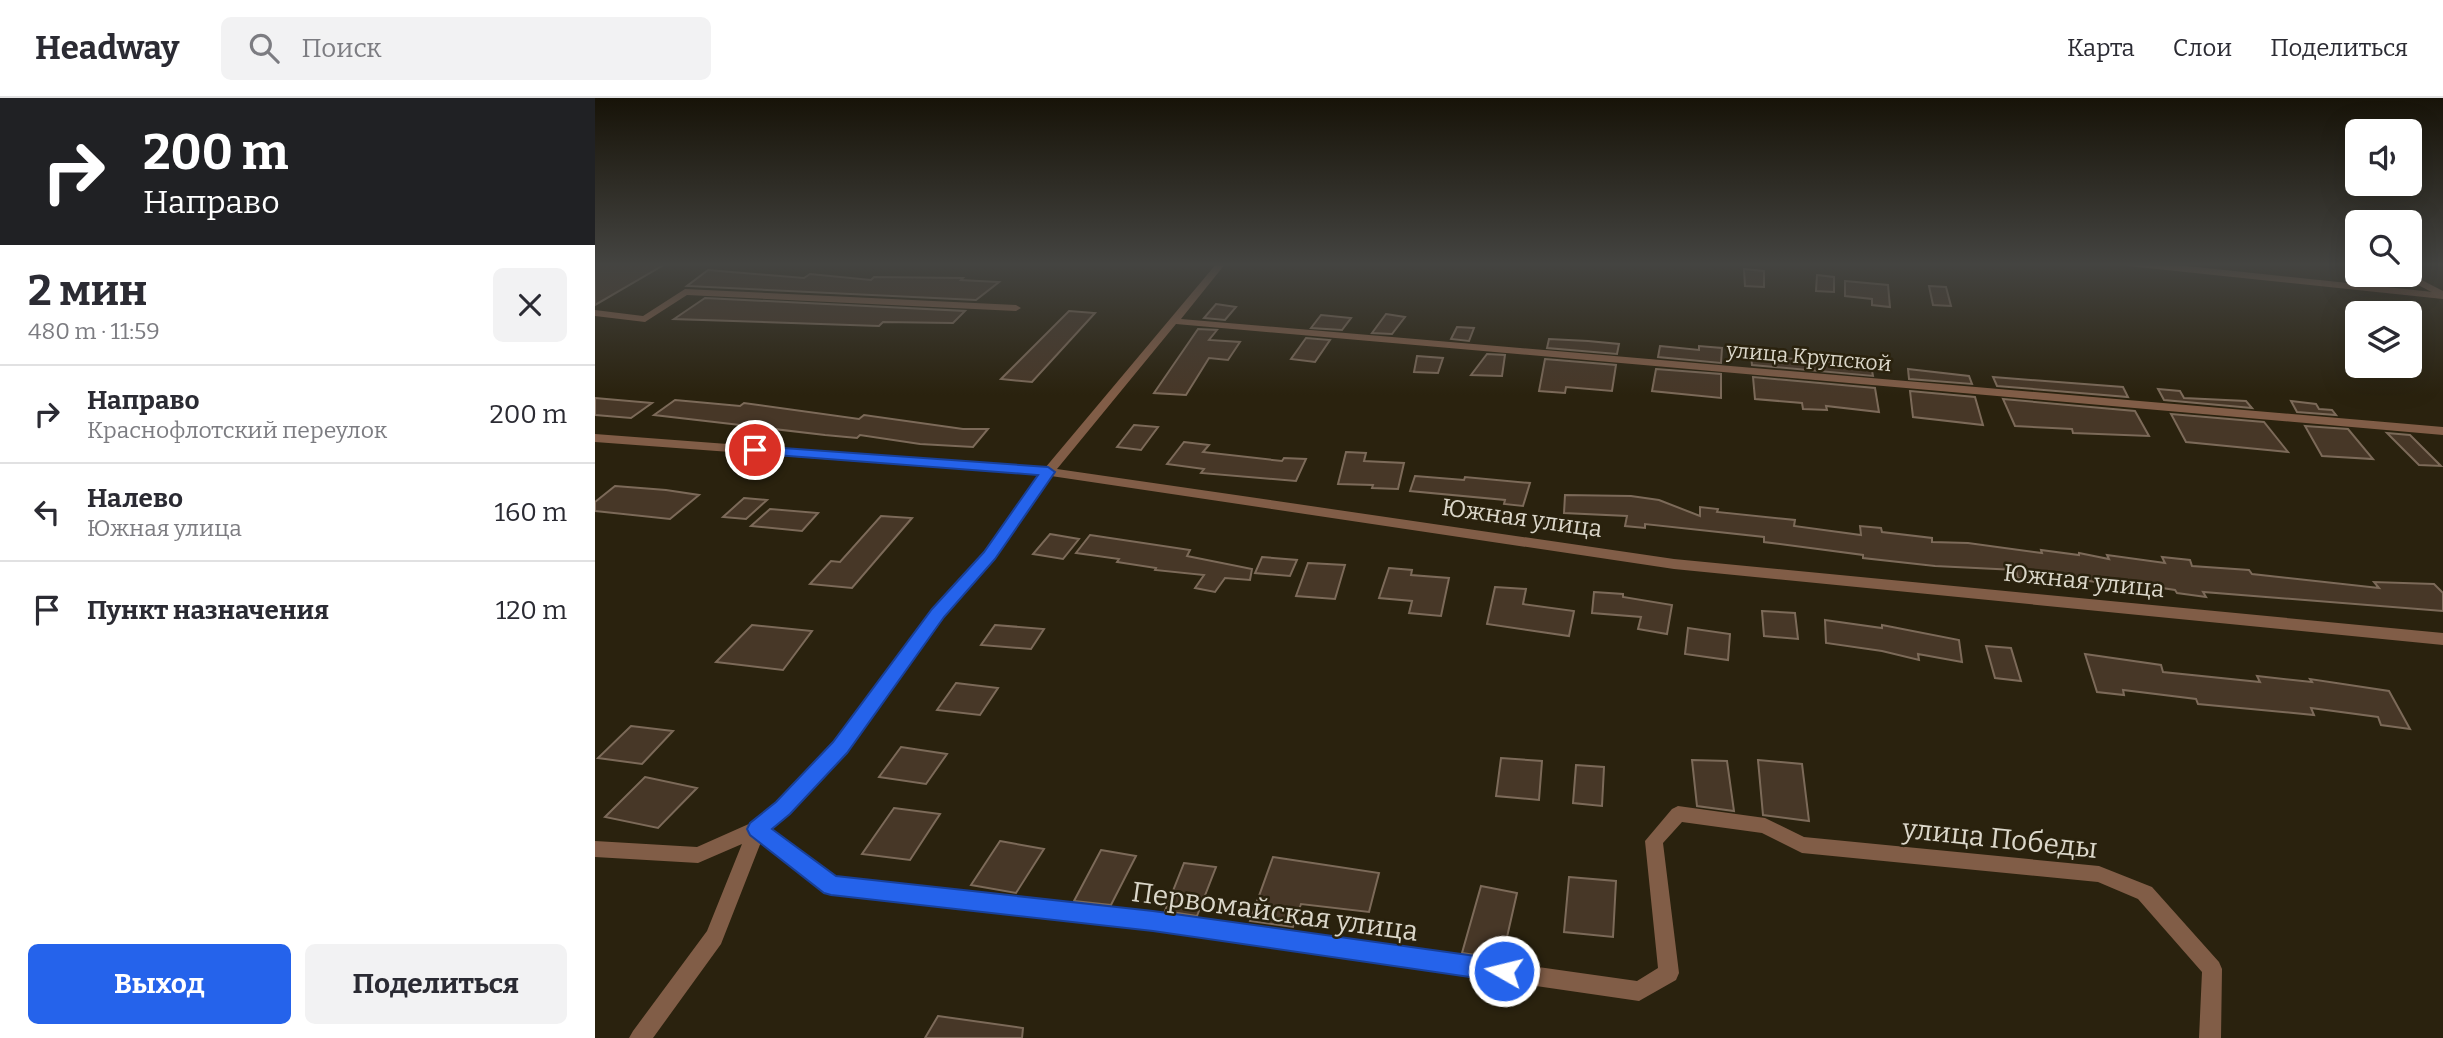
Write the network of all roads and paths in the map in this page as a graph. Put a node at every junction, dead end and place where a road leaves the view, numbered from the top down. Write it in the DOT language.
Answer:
graph roads {
  1 [pos="663,307"];
  2 [pos="993,307"];
  3 [pos="1184,307"];
  4 [pos="1016,308"];
  5 [pos="595,313"];
  6 [pos="1172,321"];
  7 [pos="2443,430"];
  8 [pos="595,438"];
  9 [pos="1048,472"];
  10 [pos="2443,639"];
  11 [pos="757,829"];
  12 [pos="1802,845"];
  13 [pos="595,849"];
  14 [pos="641,1038"];
  15 [pos="2210,1038"];
  1 -- 5 [label="street"];
  2 -- 4 [label="street"];
  3 -- 6 [label="street"];
  6 -- 7 [label="street, улица Крупской"];
  6 -- 9 [label="street"];
  8 -- 9 [label="street, Южная улица"];
  9 -- 10 [label="street, Южная улица"];
  9 -- 11 [label="street"];
  11 -- 12 [label="street, Первомайская улица"];
  11 -- 13 [label="street"];
  11 -- 14 [label="street"];
  12 -- 15 [label="street, улица Победы"];
}
